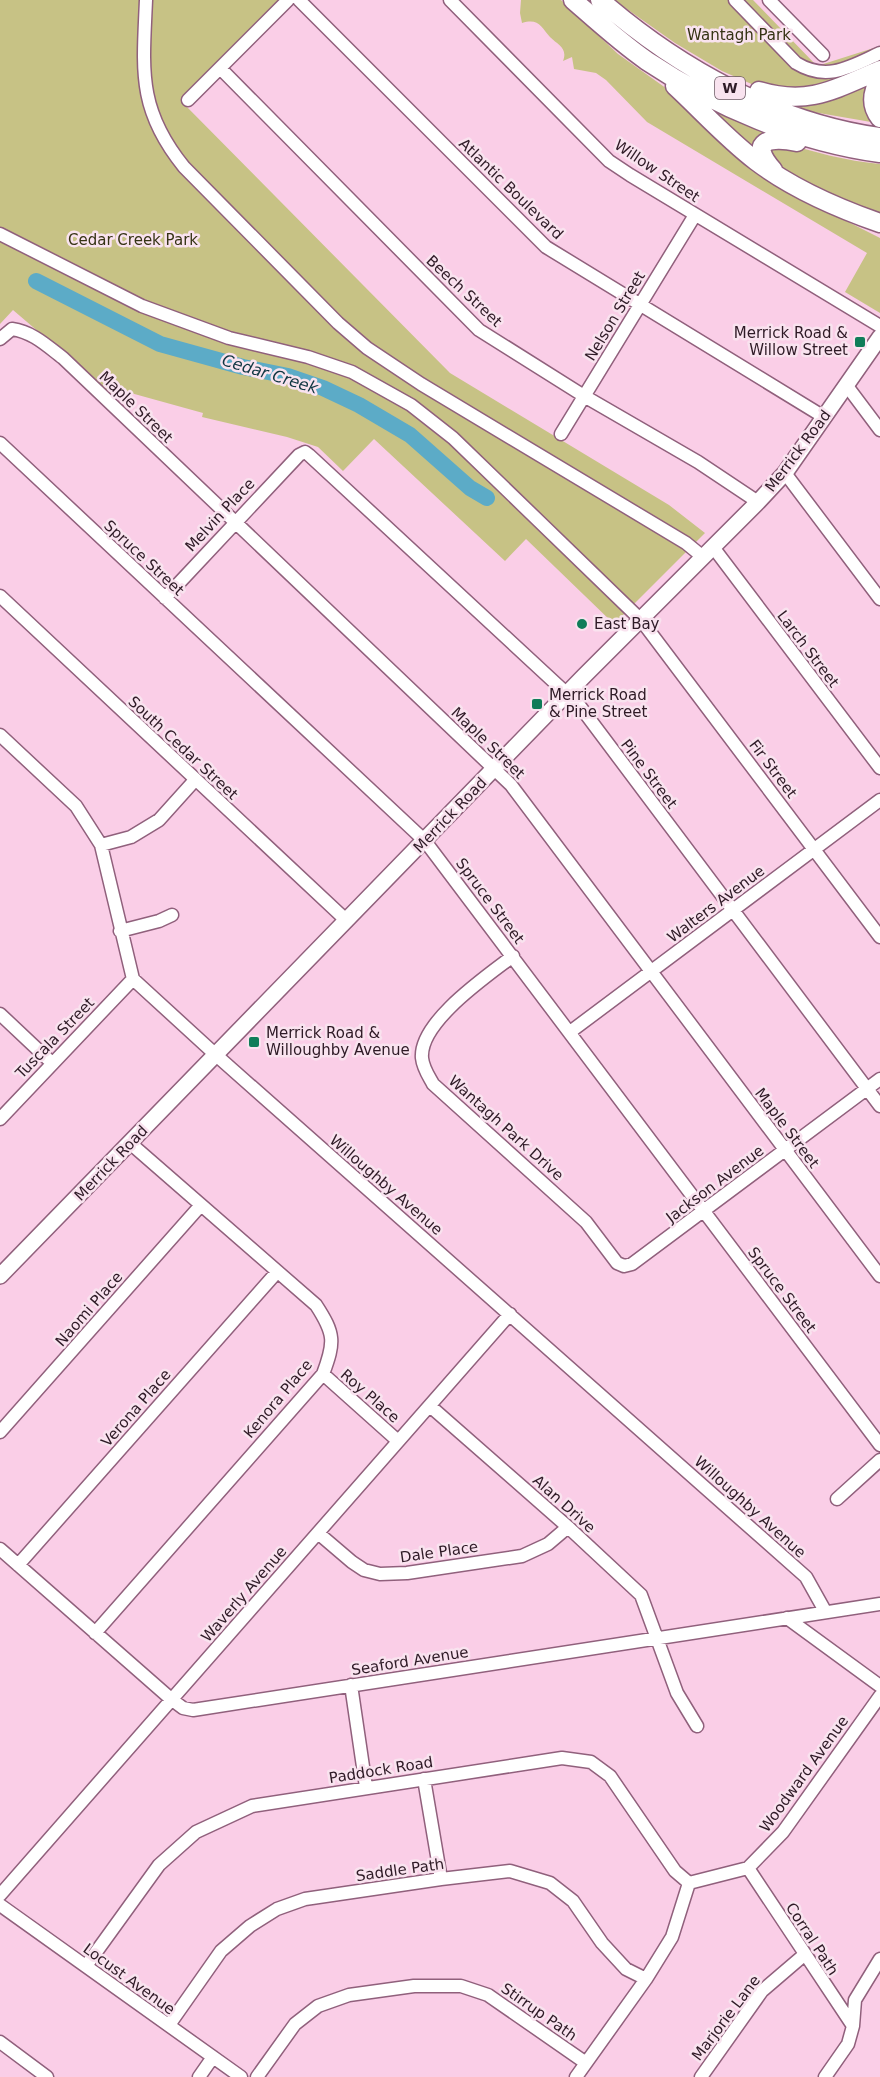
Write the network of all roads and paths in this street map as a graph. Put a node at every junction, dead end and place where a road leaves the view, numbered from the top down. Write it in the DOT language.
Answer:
graph roads {
  1 [pos="146,0"];
  2 [pos="288,0"];
  3 [pos="299,0"];
  4 [pos="450,0"];
  5 [pos="573,0"];
  6 [pos="600,0"];
  7 [pos="735,0"];
  8 [pos="769,0"];
  9 [pos="656,45"];
  10 [pos="880,53"];
  11 [pos="823,55"];
  12 [pos="647,61"];
  13 [pos="220,68"];
  14 [pos="880,70"];
  15 [pos="880,79"];
  16 [pos="188,100"];
  17 [pos="880,118"];
  18 [pos="880,136"];
  19 [pos="880,153"];
  20 [pos="778,176"];
  21 [pos="856,214"];
  22 [pos="695,215"];
  23 [pos="880,223"];
  24 [pos="880,228"];
  25 [pos="0,234"];
  26 [pos="639,304"];
  27 [pos="880,326"];
  28 [pos="880,337"];
  29 [pos="0,339"];
  30 [pos="847,386"];
  31 [pos="584,396"];
  32 [pos="824,417"];
  33 [pos="880,430"];
  34 [pos="561,434"];
  35 [pos="0,443"];
  36 [pos="299,455"];
  37 [pos="785,473"];
  38 [pos="758,502"];
  39 [pos="234,522"];
  40 [pos="708,552"];
  41 [pos="0,596"];
  42 [pos="165,598"];
  43 [pos="880,599"];
  44 [pos="641,620"];
  45 [pos="568,694"];
  46 [pos="0,735"];
  47 [pos="880,768"];
  48 [pos="494,769"];
  49 [pos="195,780"];
  50 [pos="880,800"];
  51 [pos="425,841"];
  52 [pos="101,845"];
  53 [pos="814,849"];
  54 [pos="733,910"];
  55 [pos="172,915"];
  56 [pos="347,921"];
  57 [pos="120,931"];
  58 [pos="880,937"];
  59 [pos="513,956"];
  60 [pos="651,972"];
  61 [pos="133,979"];
  62 [pos="0,1014"];
  63 [pos="570,1032"];
  64 [pos="216,1055"];
  65 [pos="52,1063"];
  66 [pos="880,1079"];
  67 [pos="867,1089"];
  68 [pos="880,1106"];
  69 [pos="0,1119"];
  70 [pos="130,1143"];
  71 [pos="786,1150"];
  72 [pos="201,1205"];
  73 [pos="704,1211"];
  74 [pos="624,1266"];
  75 [pos="277,1272"];
  76 [pos="0,1276"];
  77 [pos="880,1276"];
  78 [pos="510,1314"];
  79 [pos="323,1374"];
  80 [pos="430,1406"];
  81 [pos="0,1432"];
  82 [pos="398,1441"];
  83 [pos="880,1445"];
  84 [pos="880,1460"];
  85 [pos="837,1499"];
  86 [pos="568,1527"];
  87 [pos="318,1533"];
  88 [pos="0,1549"];
  89 [pos="18,1565"];
  90 [pos="880,1604"];
  91 [pos="825,1611"];
  92 [pos="788,1618"];
  93 [pos="95,1633"];
  94 [pos="658,1638"];
  95 [pos="351,1685"];
  96 [pos="880,1686"];
  97 [pos="880,1696"];
  98 [pos="171,1699"];
  99 [pos="698,1726"];
  100 [pos="424,1779"];
  101 [pos="366,1787"];
  102 [pos="748,1868"];
  103 [pos="441,1879"];
  104 [pos="689,1883"];
  105 [pos="0,1894"];
  106 [pos="0,1905"];
  107 [pos="804,1955"];
  108 [pos="880,1959"];
  109 [pos="86,1966"];
  110 [pos="646,1979"];
  111 [pos="169,2025"];
  112 [pos="853,2026"];
  113 [pos="4,2045"];
  114 [pos="213,2057"];
  115 [pos="0,2058"];
  116 [pos="586,2063"];
  117 [pos="47,2077"];
  118 [pos="199,2077"];
  119 [pos="241,2077"];
  120 [pos="257,2077"];
  121 [pos="576,2077"];
  122 [pos="700,2077"];
  123 [pos="825,2077"];
  1 -- 40 [label="street, Larch Street"];
  2 -- 13 [label="street"];
  3 -- 26 [label="street, Atlantic Boulevard"];
  4 -- 22 [label="street, Willow Street"];
  5 -- 12 [label="highway, W"];
  6 -- 9 [label="highway, W"];
  7 -- 10 [label="street"];
  8 -- 11 [label="street"];
  9 -- 14 [label="highway"];
  9 -- 18 [label="highway, W"];
  12 -- 19 [label="highway, W"];
  12 -- 20 [label="highway"];
  13 -- 16 [label="street"];
  13 -- 31 [label="street, Beech Street"];
  15 -- 17 [label="highway"];
  19 -- 20 [label="highway"];
  20 -- 21 [label="highway"];
  21 -- 23 [label="highway"];
  21 -- 24 [label="highway"];
  22 -- 26 [label="street, Nelson Street"];
  22 -- 27 [label="street, Willow Street"];
  25 -- 44 [label="street, Fir Street"];
  26 -- 31 [label="street, Nelson Street"];
  26 -- 32 [label="street, Atlantic Boulevard"];
  28 -- 30 [label="main road, Merrick Road"];
  29 -- 39 [label="street, Maple Street"];
  30 -- 32 [label="main road, Merrick Road"];
  30 -- 33 [label="street"];
  31 -- 34 [label="street, Nelson Street"];
  31 -- 38 [label="street, Beech Street"];
  32 -- 37 [label="main road, Merrick Road"];
  35 -- 42 [label="street, Spruce Street"];
  36 -- 39 [label="street, Melvin Place"];
  36 -- 45 [label="street, Pine Street"];
  37 -- 38 [label="main road, Merrick Road"];
  37 -- 43 [label="street"];
  38 -- 40 [label="main road, Merrick Road"];
  39 -- 42 [label="street, Melvin Place"];
  39 -- 48 [label="street, Maple Street"];
  40 -- 44 [label="main road, Merrick Road"];
  40 -- 47 [label="street, Larch Street"];
  41 -- 49 [label="street, South Cedar Street"];
  42 -- 51 [label="street, Spruce Street"];
  44 -- 45 [label="main road, Merrick Road"];
  44 -- 53 [label="street, Fir Street"];
  45 -- 48 [label="main road, Merrick Road"];
  45 -- 54 [label="street, Pine Street"];
  46 -- 52 [label="street"];
  48 -- 51 [label="main road, Merrick Road"];
  48 -- 60 [label="street, Maple Street"];
  49 -- 52 [label="street"];
  49 -- 56 [label="street, South Cedar Street"];
  50 -- 53 [label="street, Walters Avenue"];
  51 -- 56 [label="main road, Merrick Road"];
  51 -- 59 [label="street, Spruce Street"];
  52 -- 57 [label="street"];
  53 -- 54 [label="street, Walters Avenue"];
  53 -- 58 [label="street, Fir Street"];
  54 -- 60 [label="street, Walters Avenue"];
  54 -- 67 [label="street, Pine Street"];
  55 -- 57 [label="street"];
  56 -- 64 [label="main road, Merrick Road"];
  57 -- 61 [label="street"];
  59 -- 63 [label="street, Spruce Street"];
  59 -- 74 [label="street, Wantagh Park Drive"];
  60 -- 63 [label="street, Walters Avenue"];
  60 -- 71 [label="street, Maple Street"];
  61 -- 64 [label="street, Willoughby Avenue"];
  61 -- 65 [label="street, Tuscala Street"];
  62 -- 65 [label="street"];
  63 -- 73 [label="street, Spruce Street"];
  64 -- 70 [label="main road, Merrick Road"];
  64 -- 78 [label="street, Willoughby Avenue"];
  65 -- 69 [label="street, Tuscala Street"];
  66 -- 67 [label="street, Jackson Avenue"];
  67 -- 68 [label="street, Pine Street"];
  67 -- 71 [label="street, Jackson Avenue"];
  70 -- 72 [label="street, Kenora Place"];
  70 -- 76 [label="main road, Merrick Road"];
  71 -- 73 [label="street, Jackson Avenue"];
  71 -- 77 [label="street, Maple Street"];
  72 -- 75 [label="street, Kenora Place"];
  72 -- 81 [label="street, Naomi Place"];
  73 -- 74 [label="street, Jackson Avenue"];
  73 -- 83 [label="street, Spruce Street"];
  75 -- 79 [label="street, Kenora Place"];
  75 -- 89 [label="street, Verona Place"];
  78 -- 80 [label="street, Waverly Avenue"];
  78 -- 91 [label="street, Willoughby Avenue"];
  79 -- 82 [label="street, Roy Place"];
  79 -- 93 [label="street, Kenora Place"];
  80 -- 82 [label="street, Waverly Avenue"];
  80 -- 86 [label="street, Alan Drive"];
  82 -- 87 [label="street, Waverly Avenue"];
  84 -- 85 [label="street"];
  86 -- 87 [label="street, Dale Place"];
  86 -- 94 [label="street, Alan Drive"];
  87 -- 98 [label="street, Waverly Avenue"];
  88 -- 89 [label="street, Seaford Avenue"];
  89 -- 93 [label="street, Seaford Avenue"];
  90 -- 91 [label="street, Seaford Avenue"];
  91 -- 92 [label="street, Seaford Avenue"];
  92 -- 94 [label="street, Seaford Avenue"];
  92 -- 96 [label="street"];
  93 -- 98 [label="street, Seaford Avenue"];
  94 -- 95 [label="street, Seaford Avenue"];
  94 -- 99 [label="street, Alan Drive"];
  95 -- 98 [label="street, Seaford Avenue"];
  95 -- 101 [label="street"];
  97 -- 102 [label="street, Woodward Avenue"];
  98 -- 105 [label="street, Waverly Avenue"];
  100 -- 101 [label="street, Paddock Road"];
  100 -- 103 [label="street"];
  100 -- 104 [label="street, Paddock Road"];
  101 -- 109 [label="street, Paddock Road"];
  102 -- 104 [label="street"];
  102 -- 107 [label="street, Corral Path"];
  103 -- 110 [label="street, Saddle Path"];
  103 -- 111 [label="street, Saddle Path"];
  104 -- 110 [label="street"];
  106 -- 109 [label="street, Locust Avenue"];
  107 -- 112 [label="street, Corral Path"];
  107 -- 122 [label="street, Marjorie Lane"];
  108 -- 112 [label="street"];
  109 -- 111 [label="street, Locust Avenue"];
  110 -- 116 [label="street"];
  111 -- 114 [label="street, Locust Avenue"];
  112 -- 123 [label="street"];
  113 -- 115 [label="street"];
  113 -- 117 [label="street"];
  114 -- 118 [label="street"];
  114 -- 119 [label="street, Locust Avenue"];
  116 -- 120 [label="street, Stirrup Path"];
  116 -- 121 [label="street"];
}
